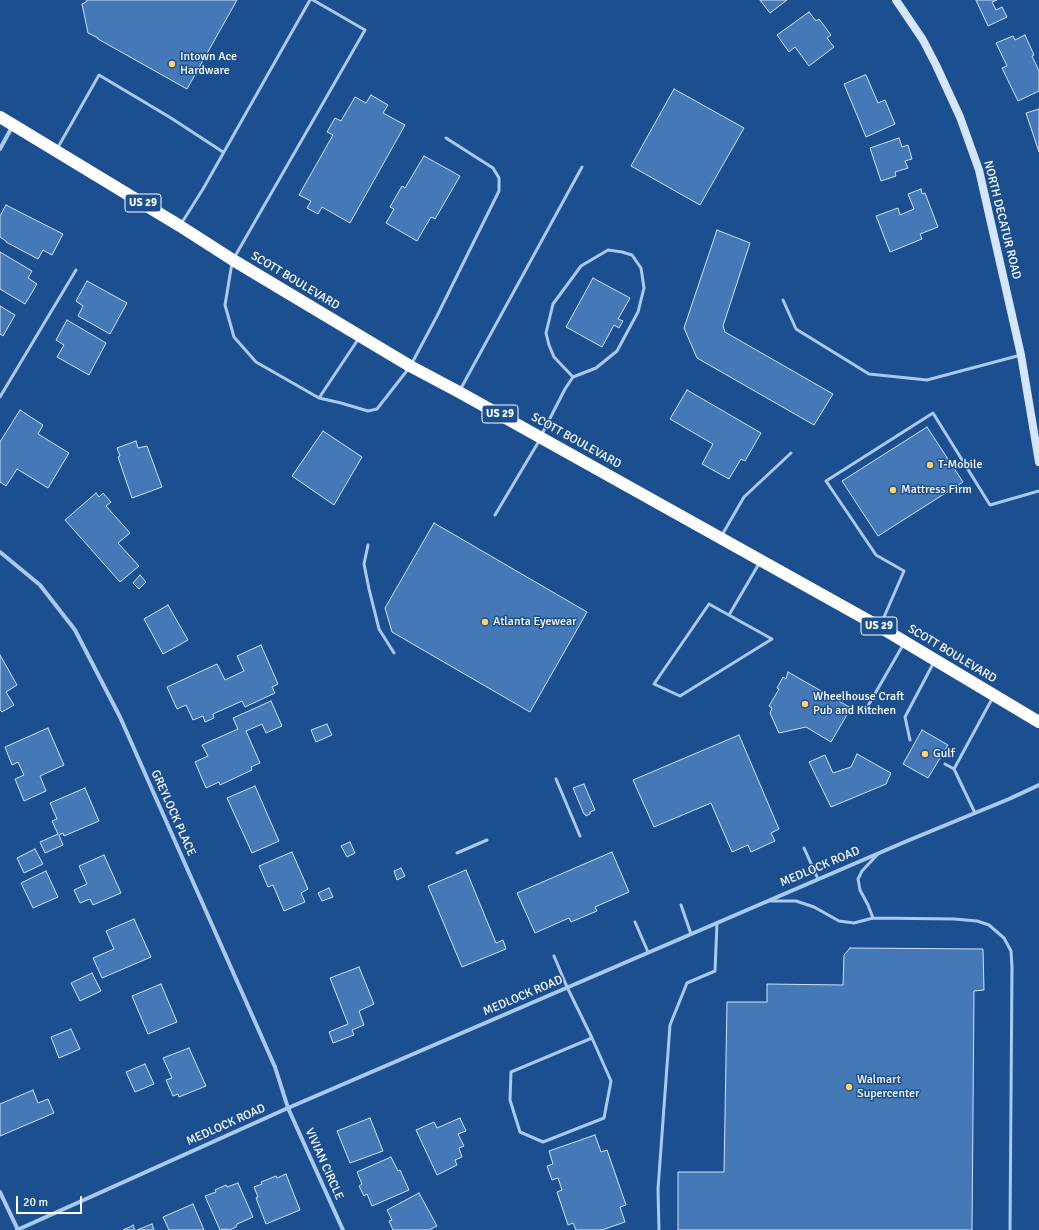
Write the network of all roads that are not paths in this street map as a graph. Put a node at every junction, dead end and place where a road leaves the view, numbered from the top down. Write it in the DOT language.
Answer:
graph roads {
  1 [pos="312,0"];
  2 [pos="896,0"];
  3 [pos="0,117"];
  4 [pos="14,124"];
  5 [pos="446,138"];
  6 [pos="0,149"];
  7 [pos="56,151"];
  8 [pos="224,152"];
  9 [pos="582,167"];
  10 [pos="180,226"];
  11 [pos="233,260"];
  12 [pos="76,270"];
  13 [pos="783,300"];
  14 [pos="360,336"];
  15 [pos="1021,355"];
  16 [pos="410,366"];
  17 [pos="573,377"];
  18 [pos="459,392"];
  19 [pos="0,397"];
  20 [pos="319,398"];
  21 [pos="541,437"];
  22 [pos="790,453"];
  23 [pos="1039,461"];
  24 [pos="1039,491"];
  25 [pos="495,515"];
  26 [pos="720,538"];
  27 [pos="368,545"];
  28 [pos="0,552"];
  29 [pos="761,560"];
  30 [pos="729,615"];
  31 [pos="880,627"];
  32 [pos="905,642"];
  33 [pos="394,653"];
  34 [pos="935,660"];
  35 [pos="993,695"];
  36 [pos="864,711"];
  37 [pos="1039,722"];
  38 [pos="910,740"];
  39 [pos="945,764"];
  40 [pos="954,769"];
  41 [pos="556,779"];
  42 [pos="1039,785"];
  43 [pos="975,813"];
  44 [pos="580,836"];
  45 [pos="487,840"];
  46 [pos="804,848"];
  47 [pos="880,852"];
  48 [pos="457,853"];
  49 [pos="818,879"];
  50 [pos="768,901"];
  51 [pos="681,905"];
  52 [pos="872,918"];
  53 [pos="635,922"];
  54 [pos="717,923"];
  55 [pos="691,934"];
  56 [pos="648,952"];
  57 [pos="554,956"];
  58 [pos="567,987"];
  59 [pos="592,1038"];
  60 [pos="288,1108"];
  61 [pos="0,1192"];
  62 [pos="17,1230"];
  63 [pos="343,1230"];
  64 [pos="659,1230"];
  65 [pos="1010,1230"];
  1 -- 8 [label="lane"];
  1 -- 11 [label="lane"];
  2 -- 15 [label="main road, NORTH DECATUR ROAD"];
  3 -- 4 [label="highway, SCOTT BOULEVARD / US 29"];
  4 -- 6 [label="street"];
  4 -- 7 [label="highway, SCOTT BOULEVARD / US 29"];
  5 -- 16 [label="lane"];
  7 -- 8 [label="lane"];
  7 -- 10 [label="highway, SCOTT BOULEVARD / US 29"];
  8 -- 10 [label="lane"];
  9 -- 18 [label="lane"];
  10 -- 11 [label="highway, SCOTT BOULEVARD / US 29"];
  11 -- 14 [label="highway, SCOTT BOULEVARD / US 29"];
  11 -- 20 [label="lane"];
  12 -- 19 [label="lane"];
  13 -- 15 [label="lane"];
  14 -- 16 [label="highway, SCOTT BOULEVARD / US 29"];
  14 -- 20 [label="lane"];
  15 -- 23 [label="main road, NORTH DECATUR ROAD"];
  16 -- 18 [label="highway, SCOTT BOULEVARD / US 29"];
  16 -- 20 [label="lane"];
  17 -- 17 [label="lane"];
  17 -- 21 [label="lane"];
  18 -- 21 [label="highway, SCOTT BOULEVARD / US 29"];
  21 -- 25 [label="lane"];
  21 -- 26 [label="highway, SCOTT BOULEVARD / US 29"];
  22 -- 26 [label="lane"];
  24 -- 31 [label="lane"];
  26 -- 29 [label="highway, SCOTT BOULEVARD / US 29"];
  27 -- 33 [label="lane"];
  28 -- 60 [label="street, GREYLOCK PLACE"];
  29 -- 30 [label="lane"];
  29 -- 31 [label="highway, SCOTT BOULEVARD / US 29"];
  30 -- 30 [label="lane"];
  31 -- 32 [label="highway, SCOTT BOULEVARD / US 29"];
  32 -- 34 [label="highway, SCOTT BOULEVARD / US 29"];
  32 -- 36 [label="lane"];
  34 -- 35 [label="highway, SCOTT BOULEVARD / US 29"];
  34 -- 38 [label="lane"];
  35 -- 37 [label="highway, SCOTT BOULEVARD / US 29"];
  35 -- 40 [label="lane"];
  39 -- 40 [label="lane"];
  40 -- 43 [label="lane"];
  41 -- 44 [label="lane"];
  42 -- 43 [label="street, MEDLOCK ROAD"];
  43 -- 47 [label="street, MEDLOCK ROAD"];
  45 -- 48 [label="lane"];
  46 -- 49 [label="lane"];
  47 -- 49 [label="street, MEDLOCK ROAD"];
  47 -- 52 [label="lane"];
  49 -- 50 [label="street, MEDLOCK ROAD"];
  50 -- 52 [label="lane"];
  50 -- 54 [label="street, MEDLOCK ROAD"];
  51 -- 55 [label="lane"];
  52 -- 65 [label="lane"];
  53 -- 56 [label="lane"];
  54 -- 55 [label="street, MEDLOCK ROAD"];
  54 -- 64 [label="lane"];
  55 -- 56 [label="street, MEDLOCK ROAD"];
  56 -- 58 [label="street, MEDLOCK ROAD"];
  57 -- 58 [label="lane"];
  58 -- 59 [label="lane"];
  58 -- 60 [label="street, MEDLOCK ROAD"];
  59 -- 59 [label="lane"];
  60 -- 62 [label="street, MEDLOCK ROAD"];
  60 -- 63 [label="street, VIVIAN CIRCLE"];
  61 -- 62 [label="street"];
}
